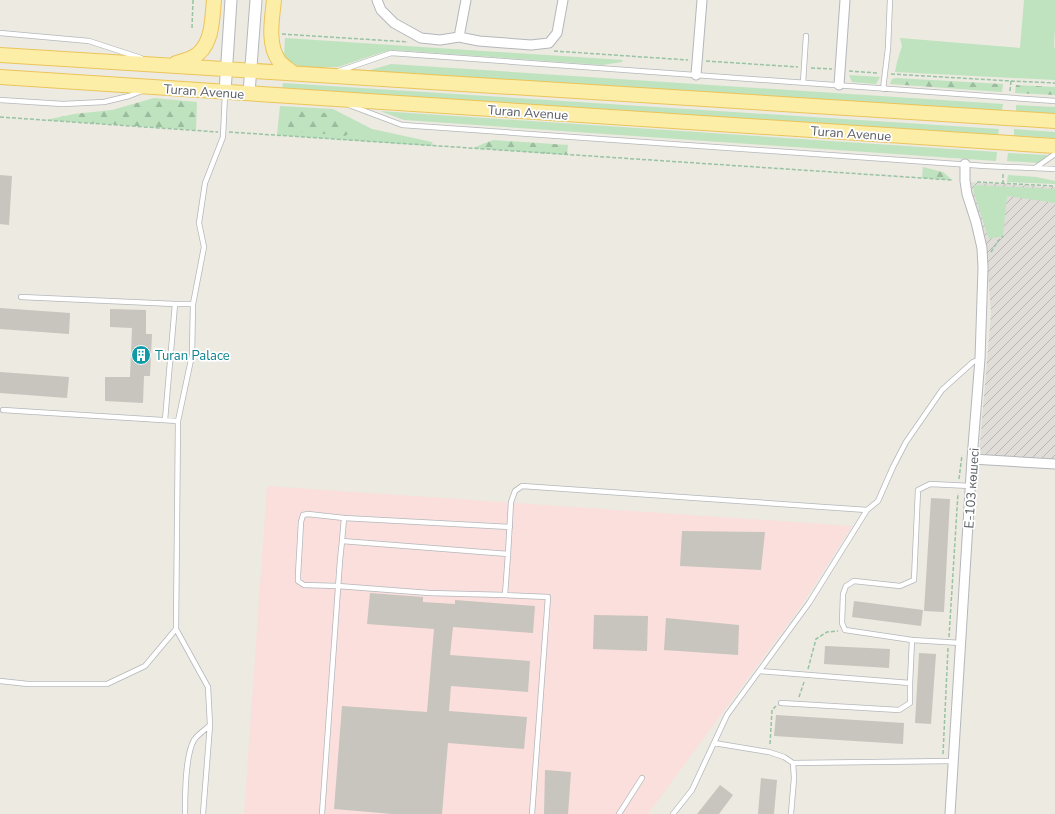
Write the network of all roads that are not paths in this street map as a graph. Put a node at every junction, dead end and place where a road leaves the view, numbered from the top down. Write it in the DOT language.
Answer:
graph roads {
  1 [pos="214,0"];
  2 [pos="231,0"];
  3 [pos="256,0"];
  4 [pos="274,0"];
  5 [pos="377,0"];
  6 [pos="466,0"];
  7 [pos="564,0"];
  8 [pos="702,0"];
  9 [pos="845,0"];
  10 [pos="890,0"];
  11 [pos="0,33"];
  12 [pos="806,36"];
  13 [pos="459,37"];
  14 [pos="0,54"];
  15 [pos="165,65"];
  16 [pos="227,69"];
  17 [pos="250,70"];
  18 [pos="293,73"];
  19 [pos="328,75"];
  20 [pos="696,75"];
  21 [pos="0,77"];
  22 [pos="803,83"];
  23 [pos="839,86"];
  24 [pos="152,87"];
  25 [pos="883,89"];
  26 [pos="225,92"];
  27 [pos="249,93"];
  28 [pos="331,99"];
  29 [pos="0,100"];
  30 [pos="1055,101"];
  31 [pos="1055,121"];
  32 [pos="1055,146"];
  33 [pos="1055,154"];
  34 [pos="965,164"];
  35 [pos="1035,168"];
  36 [pos="1055,169"];
  37 [pos="21,297"];
  38 [pos="175,304"];
  39 [pos="193,304"];
  40 [pos="980,359"];
  41 [pos="3,410"];
  42 [pos="165,420"];
  43 [pos="178,421"];
  44 [pos="972,459"];
  45 [pos="1055,464"];
  46 [pos="971,486"];
  47 [pos="867,510"];
  48 [pos="344,518"];
  49 [pos="510,527"];
  50 [pos="342,541"];
  51 [pos="508,554"];
  52 [pos="338,586"];
  53 [pos="505,595"];
  54 [pos="176,629"];
  55 [pos="912,640"];
  56 [pos="961,643"];
  57 [pos="760,671"];
  58 [pos="0,681"];
  59 [pos="910,683"];
  60 [pos="781,703"];
  61 [pos="210,726"];
  62 [pos="714,743"];
  63 [pos="953,761"];
  64 [pos="792,763"];
  65 [pos="642,778"];
  66 [pos="185,814"];
  67 [pos="203,814"];
  68 [pos="322,814"];
  69 [pos="532,814"];
  70 [pos="619,814"];
  71 [pos="673,814"];
  72 [pos="791,814"];
  73 [pos="950,814"];
  1 -- 15 [label="main road"];
  2 -- 16 [label="street"];
  3 -- 17 [label="street"];
  4 -- 18 [label="main road"];
  5 -- 13 [label="street"];
  6 -- 13 [label="street"];
  7 -- 13 [label="street"];
  8 -- 20 [label="street"];
  9 -- 23 [label="street"];
  10 -- 25 [label="lane"];
  11 -- 15 [label="lane"];
  12 -- 22 [label="lane"];
  14 -- 15 [label="main road, Turan Avenue"];
  15 -- 16 [label="main road, Turan Avenue"];
  16 -- 17 [label="main road, Turan Avenue"];
  16 -- 26 [label="street"];
  17 -- 18 [label="main road, Turan Avenue"];
  17 -- 27 [label="street"];
  18 -- 19 [label="main road, Turan Avenue"];
  19 -- 20 [label="lane"];
  19 -- 31 [label="main road, Turan Avenue"];
  20 -- 22 [label="lane"];
  21 -- 24 [label="main road, Turan Avenue"];
  22 -- 23 [label="lane"];
  23 -- 25 [label="lane"];
  24 -- 26 [label="main road, Turan Avenue"];
  24 -- 29 [label="lane"];
  25 -- 30 [label="lane"];
  26 -- 27 [label="main road, Turan Avenue"];
  26 -- 39 [label="lane"];
  27 -- 28 [label="main road, Turan Avenue"];
  28 -- 32 [label="main road, Turan Avenue"];
  28 -- 34 [label="lane"];
  33 -- 35 [label="lane"];
  34 -- 35 [label="lane"];
  34 -- 40 [label="street, Е-103 көшесі"];
  35 -- 36 [label="lane"];
  37 -- 38 [label="lane"];
  38 -- 39 [label="lane"];
  38 -- 42 [label="lane"];
  39 -- 43 [label="lane"];
  40 -- 44 [label="street, Е-103 көшесі"];
  40 -- 47 [label="lane"];
  41 -- 42 [label="lane"];
  42 -- 43 [label="lane"];
  43 -- 54 [label="lane"];
  44 -- 45 [label="street"];
  44 -- 46 [label="street, Е-103 көшесі"];
  46 -- 55 [label="lane"];
  46 -- 56 [label="street, Е-103 көшесі"];
  47 -- 49 [label="lane"];
  47 -- 57 [label="lane"];
  48 -- 49 [label="lane"];
  48 -- 50 [label="lane"];
  48 -- 52 [label="lane"];
  49 -- 51 [label="lane"];
  50 -- 51 [label="lane"];
  50 -- 52 [label="lane"];
  51 -- 53 [label="lane"];
  52 -- 53 [label="lane"];
  52 -- 68 [label="lane"];
  53 -- 69 [label="lane"];
  54 -- 58 [label="lane"];
  54 -- 61 [label="lane"];
  55 -- 56 [label="lane"];
  55 -- 59 [label="lane"];
  56 -- 63 [label="street, Е-103 көшесі"];
  57 -- 59 [label="lane"];
  57 -- 62 [label="lane"];
  59 -- 60 [label="lane"];
  61 -- 66 [label="lane"];
  61 -- 67 [label="lane"];
  62 -- 64 [label="lane"];
  62 -- 71 [label="lane"];
  63 -- 64 [label="lane"];
  63 -- 73 [label="street, Е-103 көшесі"];
  64 -- 72 [label="lane"];
  65 -- 70 [label="lane"];
}
